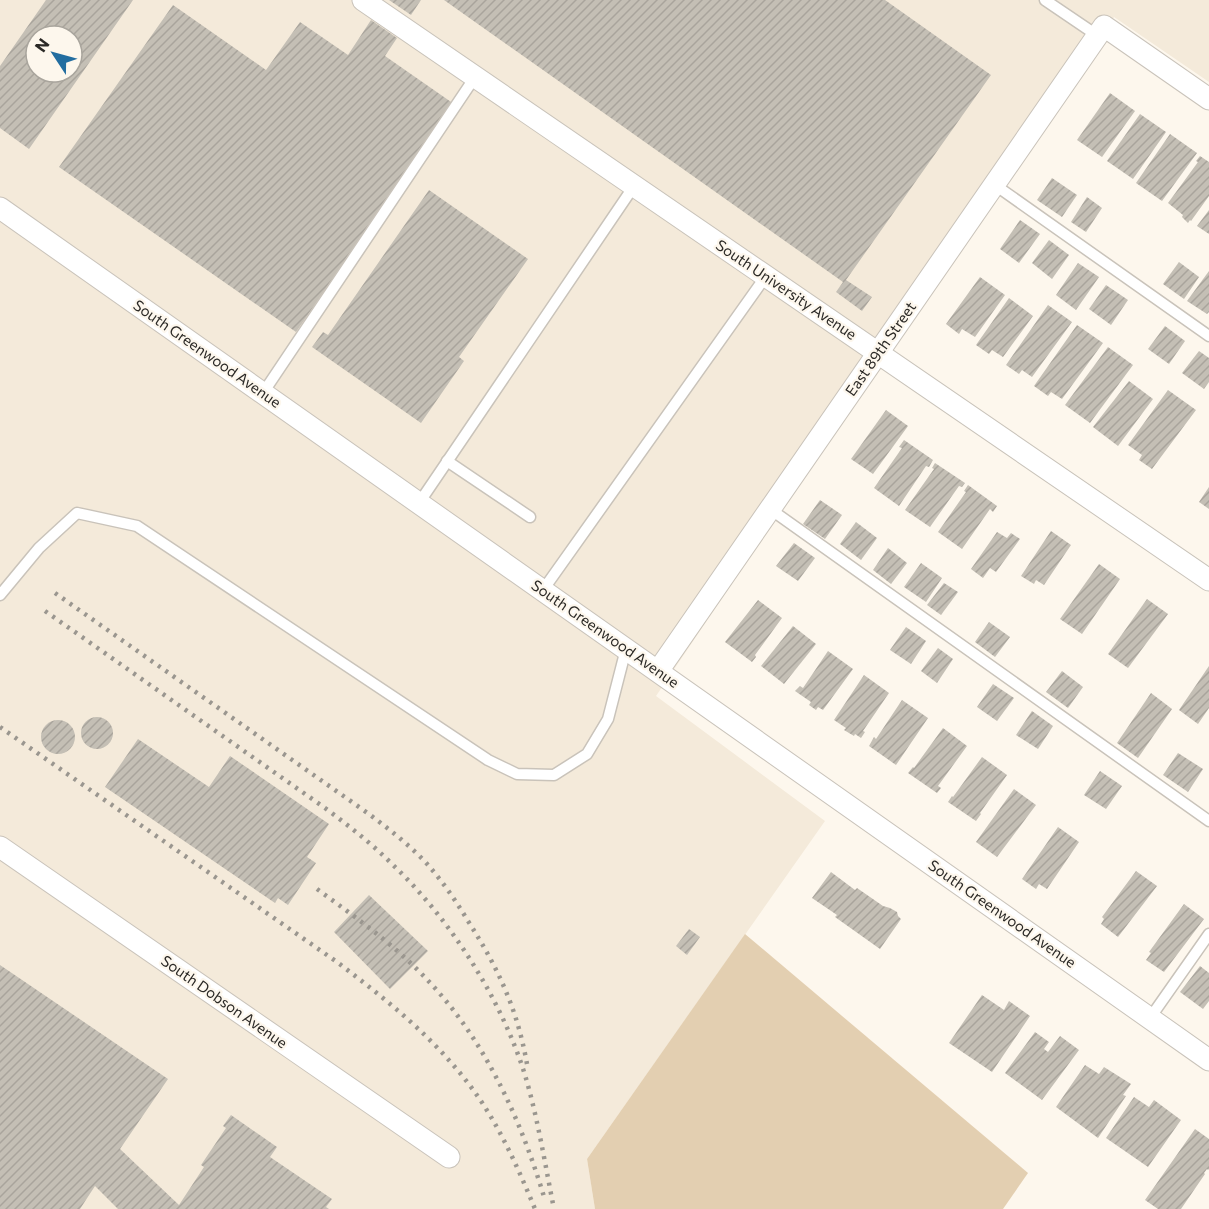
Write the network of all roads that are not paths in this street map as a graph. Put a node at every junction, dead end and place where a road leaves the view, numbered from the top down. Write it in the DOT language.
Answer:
graph roads {
  1 [pos="363,0"];
  2 [pos="1045,0"];
  3 [pos="1101,31"];
  4 [pos="475,77"];
  5 [pos="1209,99"];
  6 [pos="995,185"];
  7 [pos="634,186"];
  8 [pos="0,208"];
  9 [pos="766,276"];
  10 [pos="1209,336"];
  11 [pos="879,353"];
  12 [pos="262,393"];
  13 [pos="447,461"];
  14 [pos="419,503"];
  15 [pos="770,509"];
  16 [pos="530,518"];
  17 [pos="1209,580"];
  18 [pos="543,590"];
  19 [pos="0,595"];
  20 [pos="626,649"];
  21 [pos="658,671"];
  22 [pos="1209,822"];
  23 [pos="0,847"];
  24 [pos="1209,934"];
  25 [pos="1150,1018"];
  26 [pos="1209,1060"];
  27 [pos="449,1157"];
  1 -- 4 [label="street, South University Avenue"];
  2 -- 3 [label="lane"];
  3 -- 5 [label="street"];
  3 -- 6 [label="street, East 89th Street"];
  4 -- 7 [label="street, South University Avenue"];
  4 -- 12 [label="lane"];
  6 -- 10 [label="lane"];
  6 -- 11 [label="street, East 89th Street"];
  7 -- 9 [label="street, South University Avenue"];
  7 -- 13 [label="lane"];
  8 -- 12 [label="street, South Greenwood Avenue"];
  9 -- 11 [label="street, South University Avenue"];
  9 -- 18 [label="lane"];
  11 -- 15 [label="street, East 89th Street"];
  11 -- 17 [label="street, South University Avenue"];
  12 -- 14 [label="street, South Greenwood Avenue"];
  13 -- 14 [label="lane"];
  13 -- 16 [label="lane"];
  14 -- 18 [label="street, South Greenwood Avenue"];
  15 -- 21 [label="street, East 89th Street"];
  15 -- 22 [label="lane"];
  18 -- 20 [label="street, South Greenwood Avenue"];
  19 -- 20 [label="lane"];
  20 -- 21 [label="street, South Greenwood Avenue"];
  21 -- 25 [label="street, South Greenwood Avenue"];
  23 -- 27 [label="street, South Dobson Avenue"];
  24 -- 25 [label="lane"];
  25 -- 26 [label="street, South Greenwood Avenue"];
}
